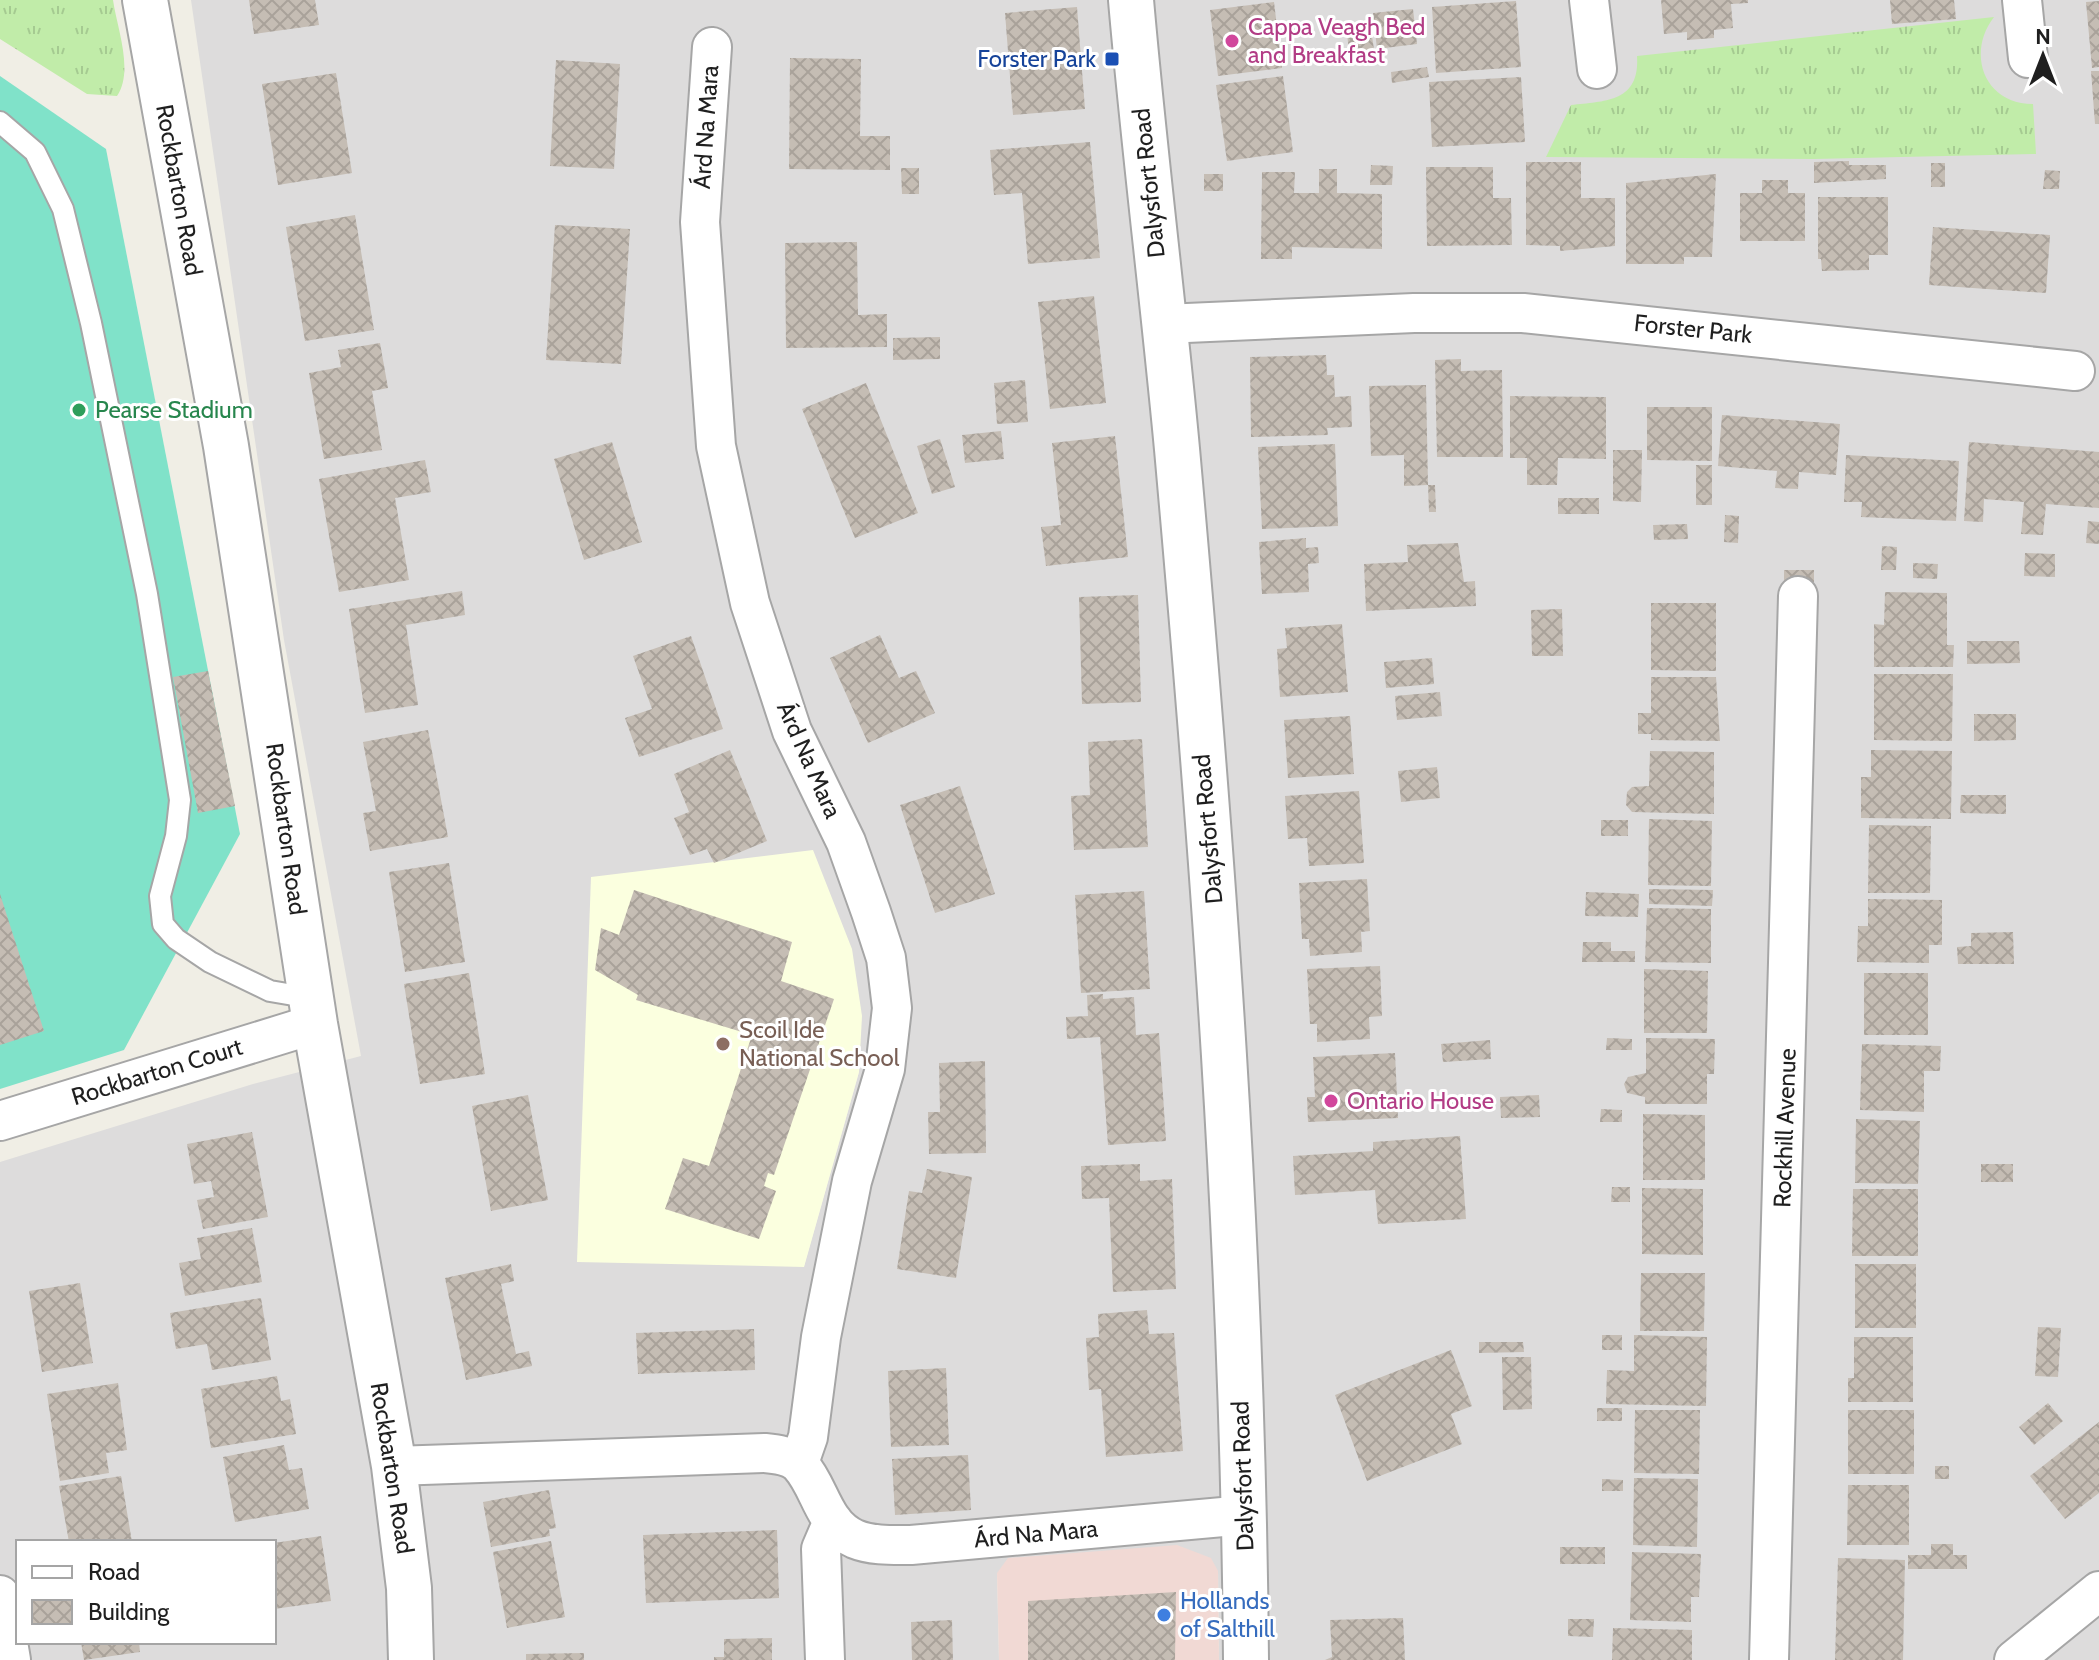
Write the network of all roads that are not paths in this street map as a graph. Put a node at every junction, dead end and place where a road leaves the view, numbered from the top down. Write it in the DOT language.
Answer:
graph roads {
  1 [pos="145,0"];
  2 [pos="1131,0"];
  3 [pos="1589,0"];
  4 [pos="2022,0"];
  5 [pos="712,47"];
  6 [pos="2028,58"];
  7 [pos="1597,69"];
  8 [pos="0,122"];
  9 [pos="1164,324"];
  10 [pos="2075,371"];
  11 [pos="1798,596"];
  12 [pos="313,1011"];
  13 [pos="0,1121"];
  14 [pos="799,1463"];
  15 [pos="394,1466"];
  16 [pos="1245,1515"];
  17 [pos="833,1521"];
  18 [pos="2099,1591"];
  19 [pos="0,1595"];
  20 [pos="11,1660"];
  21 [pos="411,1660"];
  22 [pos="825,1660"];
  23 [pos="1246,1660"];
  24 [pos="1769,1660"];
  25 [pos="2014,1660"];
  1 -- 12 [label="street, Rockbarton Road"];
  2 -- 9 [label="street, Dalysfort Road"];
  3 -- 7 [label="street"];
  4 -- 6 [label="street"];
  5 -- 14 [label="street, Árd Na Mara"];
  8 -- 12 [label="lane"];
  9 -- 10 [label="street, Forster Park"];
  9 -- 16 [label="street, Dalysfort Road"];
  11 -- 24 [label="street, Rockhill Avenue"];
  12 -- 13 [label="street, Rockbarton Court"];
  12 -- 15 [label="street, Rockbarton Road"];
  14 -- 15 [label="street"];
  14 -- 17 [label="street, Árd Na Mara"];
  15 -- 21 [label="street, Rockbarton Road"];
  16 -- 17 [label="street, Árd Na Mara"];
  16 -- 23 [label="street, Dalysfort Road"];
  17 -- 22 [label="street"];
  18 -- 25 [label="street"];
  19 -- 20 [label="street"];
}
